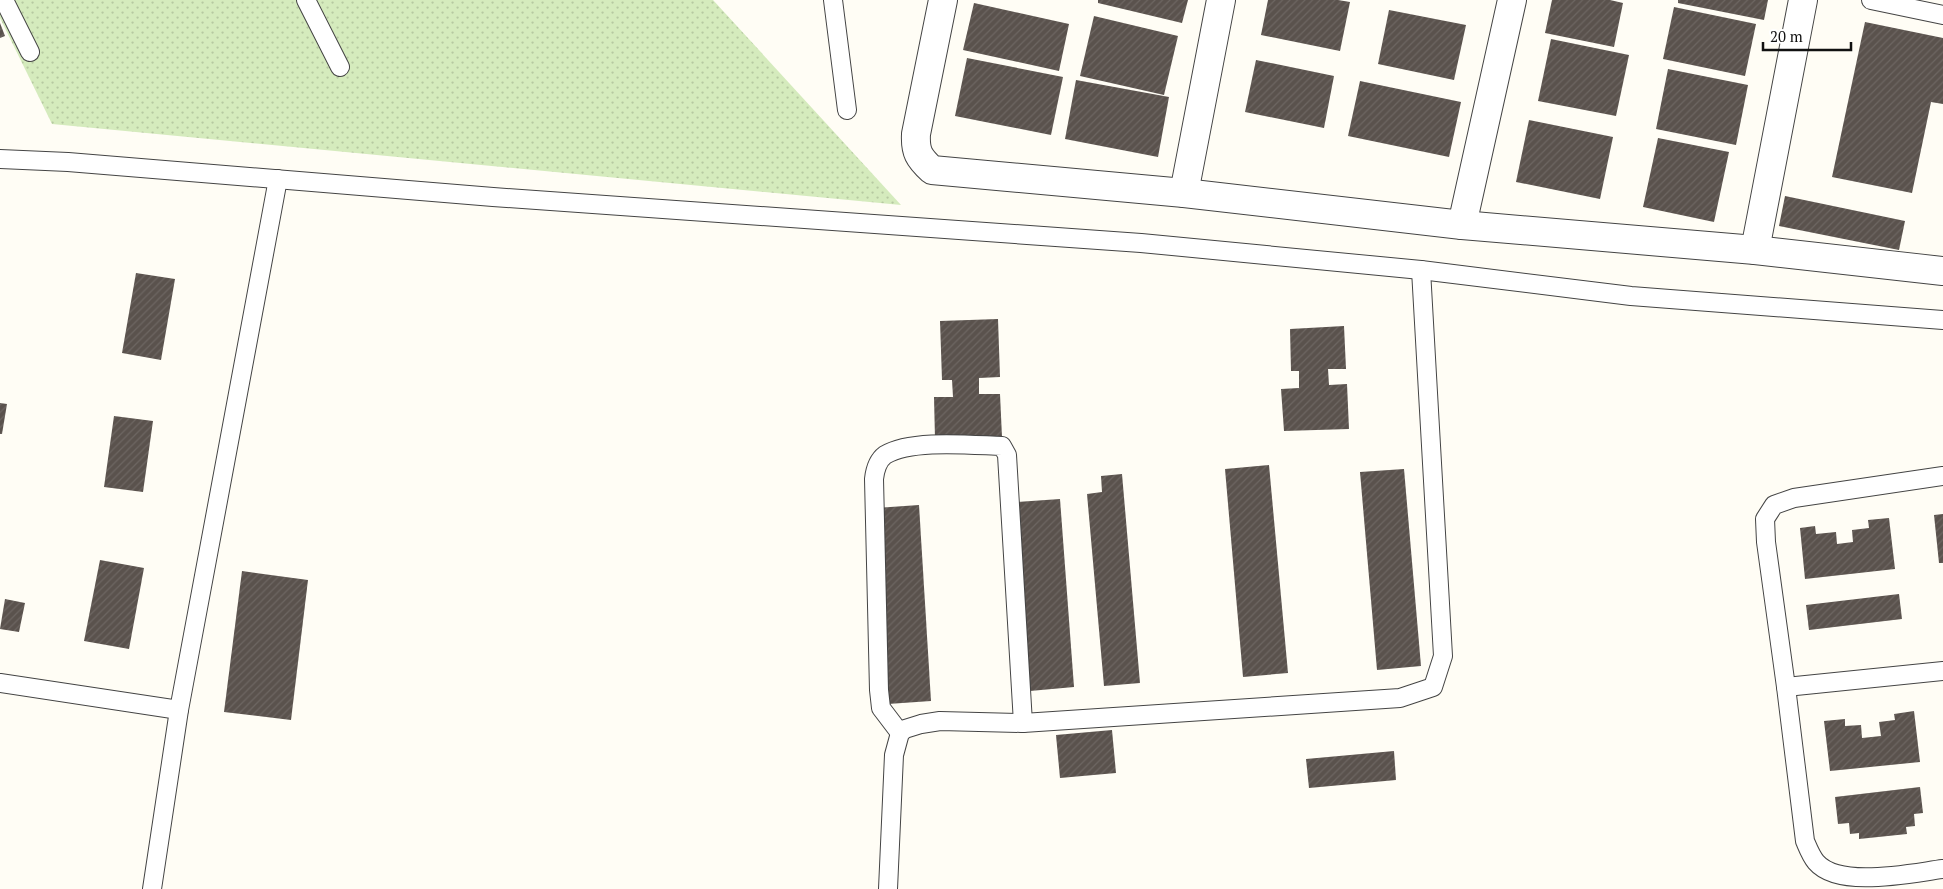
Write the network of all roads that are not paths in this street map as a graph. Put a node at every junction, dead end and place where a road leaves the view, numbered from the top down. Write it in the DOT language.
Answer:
graph roads {
  1 [pos="4,0"];
  2 [pos="306,0"];
  3 [pos="833,0"];
  4 [pos="943,0"];
  5 [pos="1221,0"];
  6 [pos="1512,0"];
  7 [pos="1803,0"];
  8 [pos="1871,0"];
  9 [pos="1943,15"];
  10 [pos="30,52"];
  11 [pos="340,67"];
  12 [pos="848,110"];
  13 [pos="0,159"];
  14 [pos="278,179"];
  15 [pos="1184,193"];
  16 [pos="1462,225"];
  17 [pos="1755,250"];
  18 [pos="1421,270"];
  19 [pos="1943,270"];
  20 [pos="1943,320"];
  21 [pos="1943,476"];
  22 [pos="1943,671"];
  23 [pos="0,683"];
  24 [pos="1786,687"];
  25 [pos="178,710"];
  26 [pos="1022,723"];
  27 [pos="900,733"];
  28 [pos="1943,869"];
  29 [pos="152,889"];
  30 [pos="888,889"];
  1 -- 10 [label="lane"];
  2 -- 11 [label="lane"];
  3 -- 12 [label="lane"];
  4 -- 15 [label="street"];
  5 -- 15 [label="street"];
  6 -- 16 [label="street"];
  7 -- 17 [label="street"];
  8 -- 9 [label="lane"];
  13 -- 14 [label="lane"];
  14 -- 18 [label="lane"];
  14 -- 25 [label="lane"];
  15 -- 16 [label="street"];
  16 -- 17 [label="street"];
  17 -- 19 [label="street"];
  18 -- 20 [label="lane"];
  18 -- 26 [label="lane"];
  21 -- 24 [label="lane"];
  22 -- 24 [label="lane"];
  23 -- 25 [label="lane"];
  24 -- 28 [label="lane"];
  25 -- 29 [label="lane"];
  26 -- 27 [label="lane"];
  26 -- 27 [label="lane"];
  27 -- 30 [label="lane"];
}
